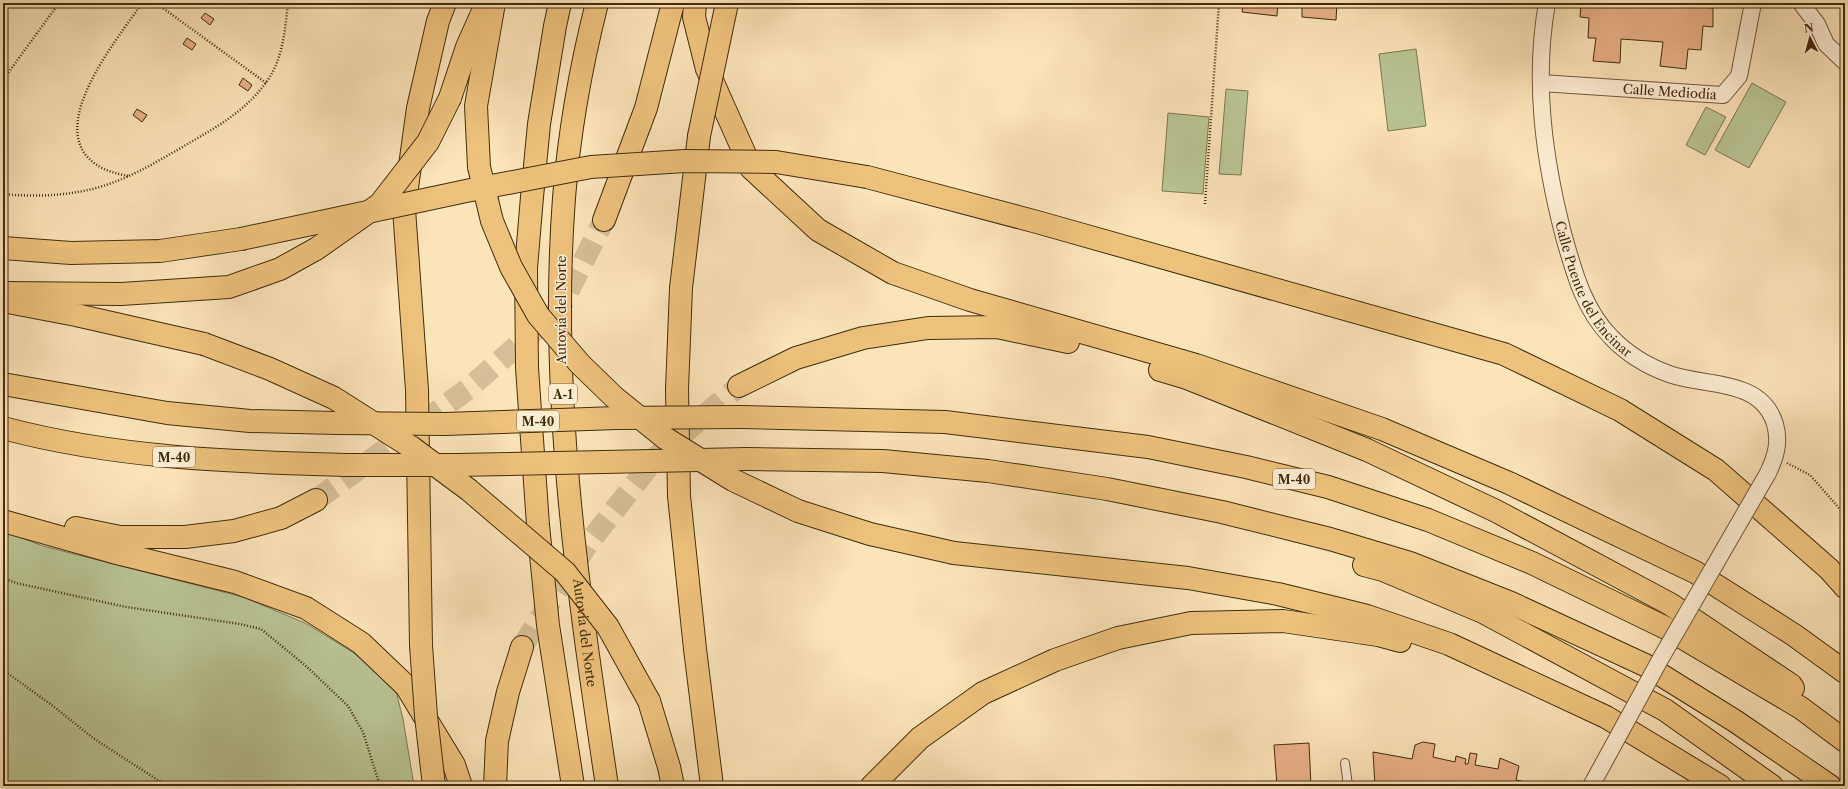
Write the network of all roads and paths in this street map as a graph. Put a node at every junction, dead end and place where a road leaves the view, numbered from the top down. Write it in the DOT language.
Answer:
graph roads {
  1 [pos="59,3"];
  2 [pos="142,3"];
  3 [pos="156,3"];
  4 [pos="288,3"];
  5 [pos="445,3"];
  6 [pos="487,3"];
  7 [pos="494,3"];
  8 [pos="560,3"];
  9 [pos="597,3"];
  10 [pos="673,3"];
  11 [pos="695,3"];
  12 [pos="727,3"];
  13 [pos="1219,3"];
  14 [pos="1547,3"];
  15 [pos="1753,3"];
  16 [pos="1801,3"];
  17 [pos="1845,62"];
  18 [pos="3,80"];
  19 [pos="266,83"];
  20 [pos="1541,83"];
  21 [pos="129,177"];
  22 [pos="3,194"];
  23 [pos="1205,204"];
  24 [pos="604,220"];
  25 [pos="3,248"];
  26 [pos="3,293"];
  27 [pos="3,302"];
  28 [pos="3,384"];
  29 [pos="739,386"];
  30 [pos="3,428"];
  31 [pos="1776,457"];
  32 [pos="316,500"];
  33 [pos="3,508"];
  34 [pos="1222,512"];
  35 [pos="1845,515"];
  36 [pos="3,521"];
  37 [pos="3,578"];
  38 [pos="1845,587"];
  39 [pos="522,647"];
  40 [pos="3,670"];
  41 [pos="1845,672"];
  42 [pos="1528,679"];
  43 [pos="1801,708"];
  44 [pos="1845,741"];
  45 [pos="1345,763"];
  46 [pos="168,786"];
  47 [pos="380,786"];
  48 [pos="434,786"];
  49 [pos="461,786"];
  50 [pos="495,786"];
  51 [pos="573,786"];
  52 [pos="607,786"];
  53 [pos="672,786"];
  54 [pos="712,786"];
  55 [pos="872,786"];
  56 [pos="1348,786"];
  57 [pos="1591,786"];
  58 [pos="1720,786"];
  59 [pos="1772,786"];
  60 [pos="1830,786"];
  1 -- 18 [label="path"];
  2 -- 21 [label="path"];
  3 -- 19 [label="path"];
  4 -- 19 [label="path"];
  5 -- 48 [label="highway, bridge"];
  6 -- 26 [label="highway, bridge"];
  7 -- 42 [label="highway, bridge"];
  8 -- 51 [label="highway, A-1"];
  9 -- 52 [label="highway, Autovía del Norte / A-1"];
  10 -- 24 [label="highway"];
  11 -- 41 [label="highway"];
  12 -- 54 [label="highway, bridge"];
  13 -- 23 [label="path"];
  14 -- 20 [label="street, Calle Puente del Encinar"];
  15 -- 20 [label="street, Calle Mediodía"];
  16 -- 17 [label="street"];
  19 -- 21 [label="path"];
  20 -- 31 [label="street, Calle Puente del Encinar"];
  21 -- 22 [label="path"];
  25 -- 38 [label="highway, bridge"];
  27 -- 53 [label="highway, bridge"];
  28 -- 43 [label="highway, M-40, bridge"];
  29 -- 43 [label="highway"];
  30 -- 34 [label="highway, M-40, bridge"];
  31 -- 35 [label="path"];
  31 -- 57 [label="street, Calle Puente del Encinar, bridge"];
  32 -- 33 [label="highway"];
  34 -- 59 [label="highway"];
  34 -- 60 [label="highway, M-40"];
  36 -- 49 [label="highway"];
  37 -- 47 [label="path"];
  39 -- 50 [label="highway"];
  40 -- 46 [label="path"];
  42 -- 55 [label="highway"];
  42 -- 58 [label="highway"];
  43 -- 44 [label="highway, M-40"];
  45 -- 56 [label="lane"];
}
